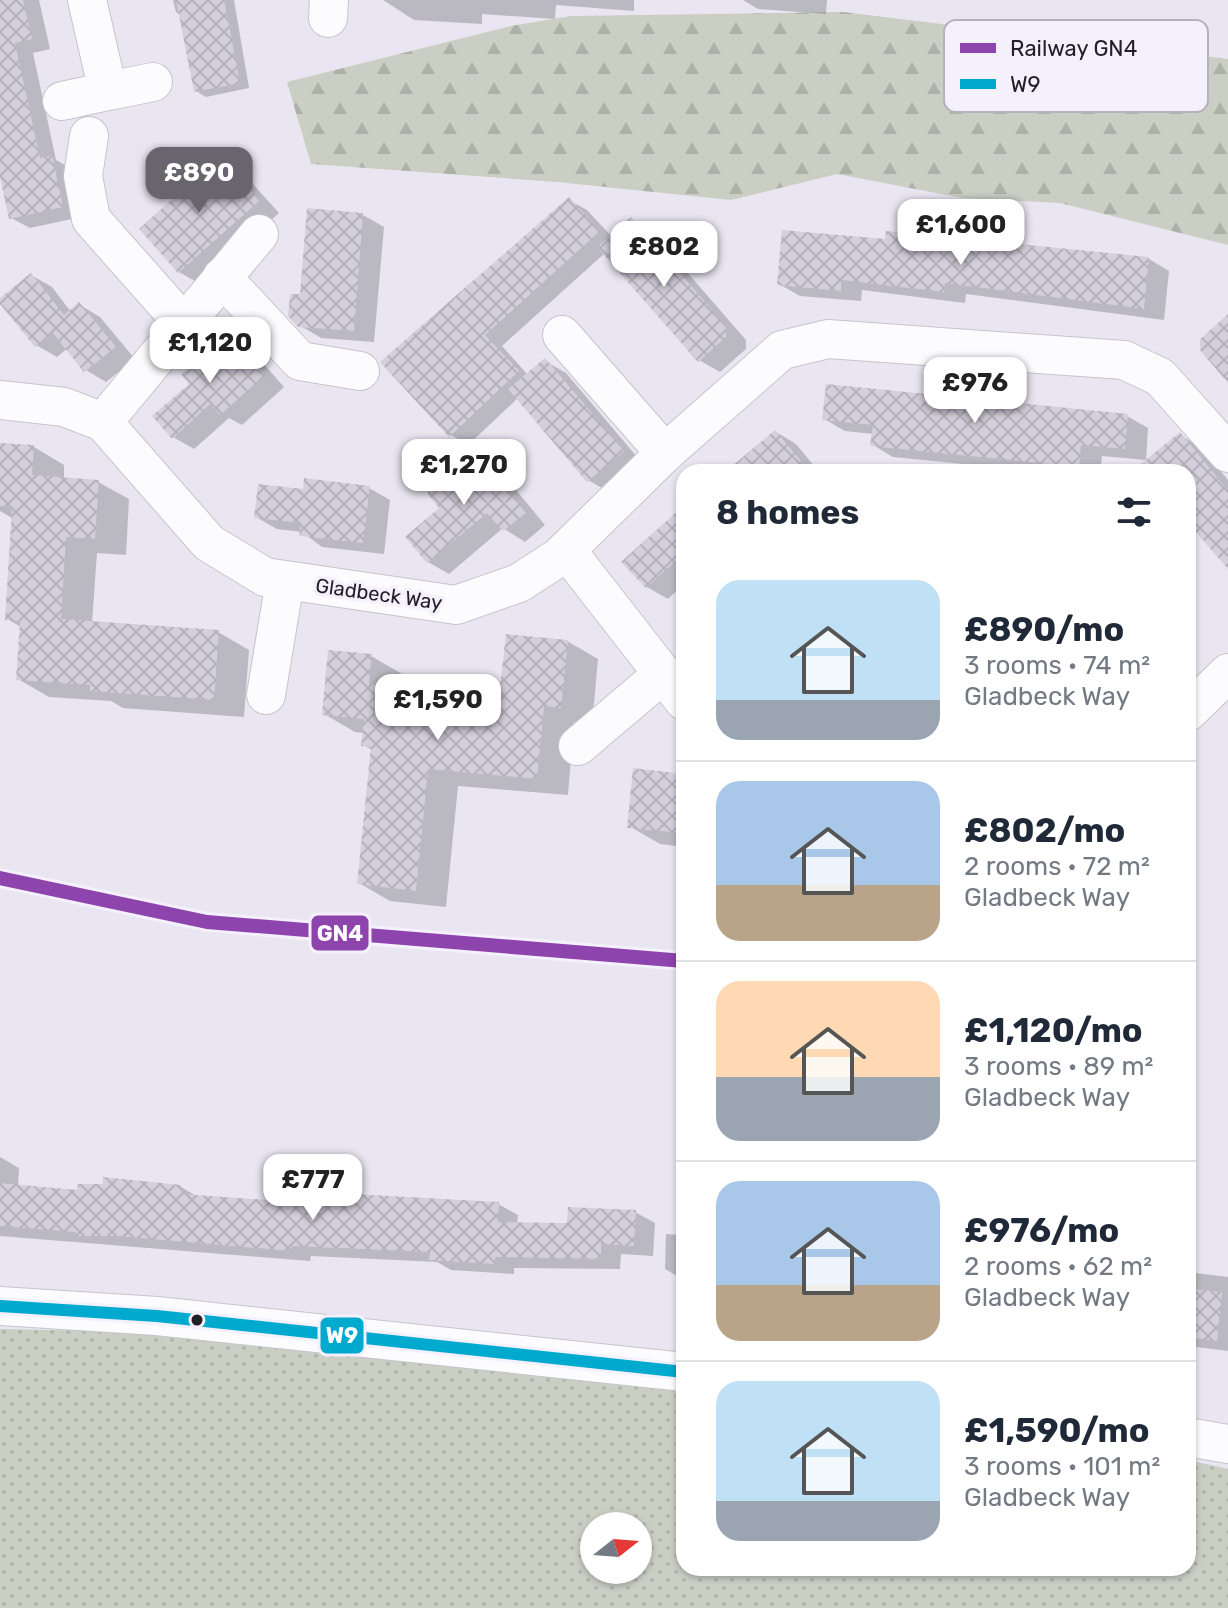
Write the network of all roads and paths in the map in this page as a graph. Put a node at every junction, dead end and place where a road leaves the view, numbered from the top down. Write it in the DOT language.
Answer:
graph roads {
  1 [pos="87,0"];
  2 [pos="153,82"];
  3 [pos="108,91"];
  4 [pos="62,101"];
  5 [pos="89,136"];
  6 [pos="259,234"];
  7 [pos="222,277"];
  8 [pos="183,323"];
  9 [pos="562,335"];
  10 [pos="360,371"];
  11 [pos="0,400"];
  12 [pos="103,422"];
  13 [pos="1228,452"];
  14 [pos="665,453"];
  15 [pos="567,551"];
  16 [pos="285,581"];
  17 [pos="1228,673"];
  18 [pos="673,687"];
  19 [pos="266,695"];
  20 [pos="1196,704"];
  21 [pos="578,746"];
  22 [pos="0,1306"];
  23 [pos="676,1371"];
  24 [pos="1196,1438"];
  25 [pos="1228,1444"];
  1 -- 3 [label="street"];
  2 -- 3 [label="street"];
  3 -- 4 [label="street"];
  5 -- 8 [label="street"];
  6 -- 7 [label="street"];
  7 -- 8 [label="street"];
  7 -- 10 [label="street"];
  8 -- 12 [label="street"];
  9 -- 14 [label="street"];
  11 -- 12 [label="street, Gladbeck Way"];
  12 -- 16 [label="street, Gladbeck Way"];
  13 -- 14 [label="street, Gladbeck Way"];
  14 -- 15 [label="street, Gladbeck Way"];
  15 -- 16 [label="street, Gladbeck Way"];
  15 -- 18 [label="street"];
  16 -- 19 [label="street"];
  17 -- 20 [label="street"];
  18 -- 21 [label="street"];
  22 -- 23 [label="street"];
  24 -- 25 [label="street"];
}
